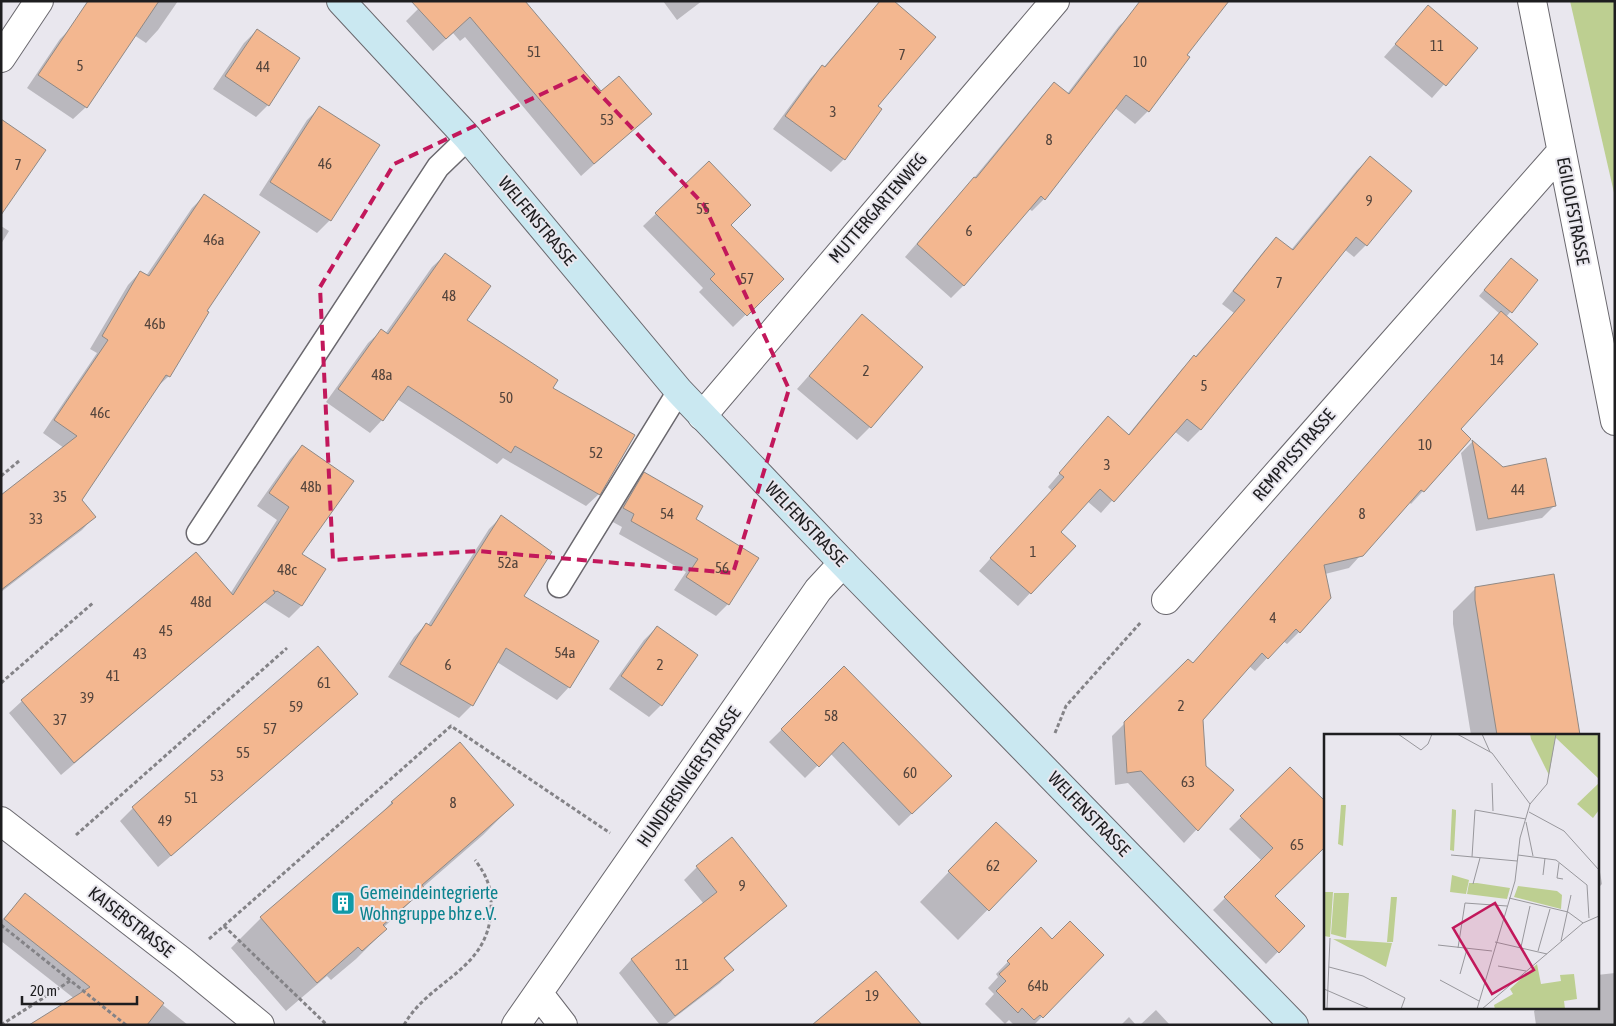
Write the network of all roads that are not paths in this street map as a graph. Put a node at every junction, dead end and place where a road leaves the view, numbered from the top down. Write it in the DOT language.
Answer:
graph roads {
  1 [pos="39,1"];
  2 [pos="342,1"];
  3 [pos="1055,1"];
  4 [pos="1532,1"];
  5 [pos="1,58"];
  6 [pos="468,138"];
  7 [pos="1561,152"];
  8 [pos="679,391"];
  9 [pos="702,416"];
  10 [pos="1615,421"];
  11 [pos="198,533"];
  12 [pos="843,563"];
  13 [pos="558,586"];
  14 [pos="1166,600"];
  15 [pos="1,821"];
  16 [pos="539,994"];
  17 [pos="260,1025"];
  18 [pos="516,1025"];
  19 [pos="563,1025"];
  20 [pos="1294,1025"];
  1 -- 5 [label="street"];
  2 -- 6 [label="street, WELFENSTRASSE"];
  3 -- 9 [label="street, MUTTERGARTENWEG"];
  4 -- 7 [label="street, EGILOLFSTRASSE"];
  6 -- 8 [label="street, WELFENSTRASSE"];
  6 -- 11 [label="lane"];
  7 -- 10 [label="street, EGILOLFSTRASSE"];
  7 -- 14 [label="street, REMPPISSTRASSE"];
  8 -- 9 [label="street, WELFENSTRASSE"];
  8 -- 13 [label="lane"];
  9 -- 12 [label="street, WELFENSTRASSE"];
  12 -- 16 [label="street, HUNDERSINGER STRASSE"];
  12 -- 20 [label="street, WELFENSTRASSE"];
  15 -- 17 [label="street, KAISERSTRASSE"];
  16 -- 18 [label="street, HUNDERSINGER STRASSE"];
  16 -- 19 [label="street"];
}
